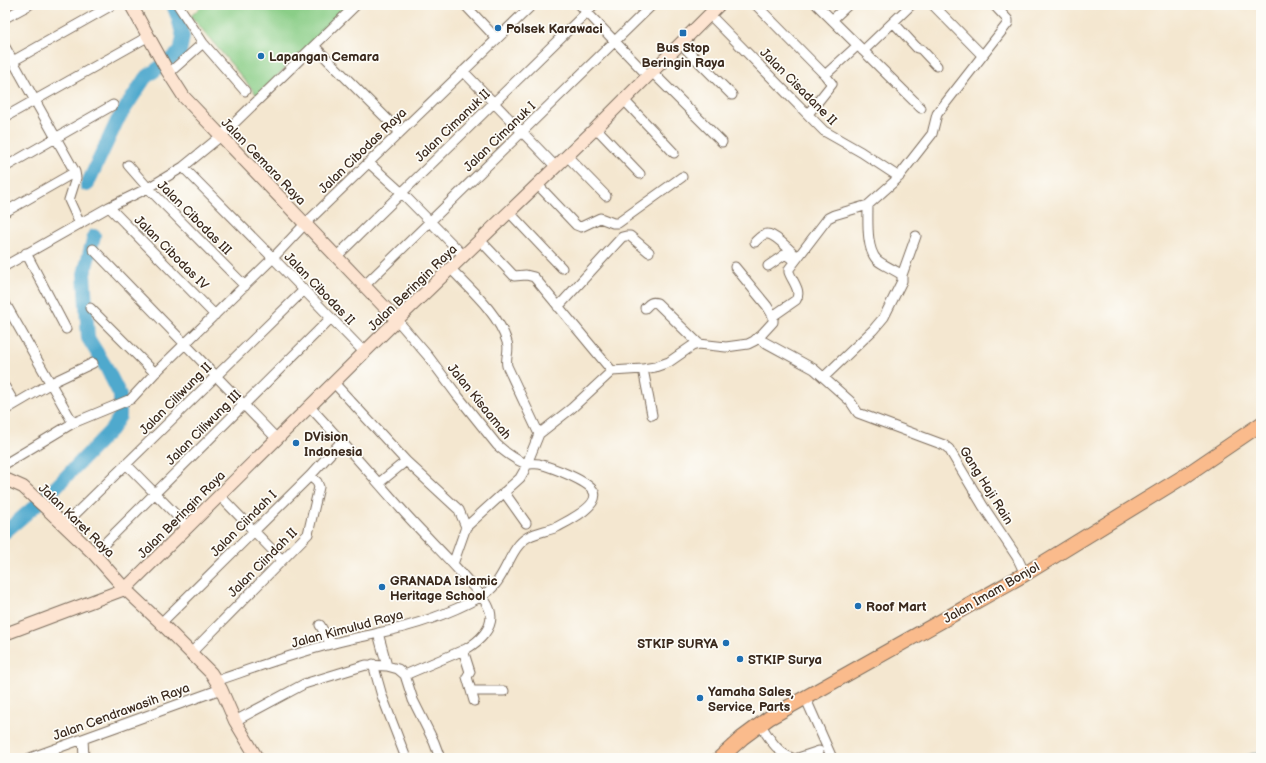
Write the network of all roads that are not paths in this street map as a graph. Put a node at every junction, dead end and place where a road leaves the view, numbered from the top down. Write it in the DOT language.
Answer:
graph roads {
  1 [pos="29,5"];
  2 [pos="112,5"];
  3 [pos="131,5"];
  4 [pos="178,5"];
  5 [pos="356,5"];
  6 [pos="465,5"];
  7 [pos="532,5"];
  8 [pos="594,5"];
  9 [pos="652,5"];
  10 [pos="720,5"];
  11 [pos="756,5"];
  12 [pos="817,5"];
  13 [pos="848,5"];
  14 [pos="911,5"];
  15 [pos="933,5"];
  16 [pos="994,5"];
  17 [pos="583,8"];
  18 [pos="710,15"];
  19 [pos="5,18"];
  20 [pos="832,20"];
  21 [pos="892,22"];
  22 [pos="149,36"];
  23 [pos="497,39"];
  24 [pos="615,41"];
  25 [pos="203,43"];
  26 [pos="681,44"];
  27 [pos="314,46"];
  28 [pos="5,47"];
  29 [pos="860,49"];
  30 [pos="982,55"];
  31 [pos="13,61"];
  32 [pos="937,66"];
  33 [pos="463,71"];
  34 [pos="168,72"];
  35 [pos="650,74"];
  36 [pos="825,75"];
  37 [pos="245,90"];
  38 [pos="732,95"];
  39 [pos="35,100"];
  40 [pos="624,100"];
  41 [pos="494,103"];
  42 [pos="113,105"];
  43 [pos="921,108"];
  44 [pos="808,114"];
  45 [pos="5,117"];
  46 [pos="596,128"];
  47 [pos="400,132"];
  48 [pos="522,132"];
  49 [pos="221,136"];
  50 [pos="56,138"];
  51 [pos="722,142"];
  52 [pos="674,152"];
  53 [pos="567,156"];
  54 [pos="369,162"];
  55 [pos="128,165"];
  56 [pos="5,167"];
  57 [pos="182,167"];
  58 [pos="556,167"];
  59 [pos="75,172"];
  60 [pos="640,174"];
  61 [pos="899,176"];
  62 [pos="682,177"];
  63 [pos="538,185"];
  64 [pos="148,188"];
  65 [pos="402,193"];
  66 [pos="606,196"];
  67 [pos="868,205"];
  68 [pos="109,207"];
  69 [pos="5,212"];
  70 [pos="509,212"];
  71 [pos="80,222"];
  72 [pos="430,222"];
  73 [pos="305,224"];
  74 [pos="916,236"];
  75 [pos="480,240"];
  76 [pos="754,242"];
  77 [pos="93,249"];
  78 [pos="649,252"];
  79 [pos="26,253"];
  80 [pos="464,256"];
  81 [pos="336,257"];
  82 [pos="273,258"];
  83 [pos="796,259"];
  84 [pos="5,266"];
  85 [pos="768,266"];
  86 [pos="735,267"];
  87 [pos="562,268"];
  88 [pos="451,269"];
  89 [pos="902,275"];
  90 [pos="245,286"];
  91 [pos="364,286"];
  92 [pos="304,290"];
  93 [pos="5,303"];
  94 [pos="558,306"];
  95 [pos="90,308"];
  96 [pos="645,308"];
  97 [pos="215,314"];
  98 [pos="773,316"];
  99 [pos="331,318"];
  100 [pos="397,320"];
  101 [pos="66,329"];
  102 [pos="757,338"];
  103 [pos="185,344"];
  104 [pos="699,344"];
  105 [pos="365,353"];
  106 [pos="94,363"];
  107 [pos="643,370"];
  108 [pos="612,371"];
  109 [pos="155,373"];
  110 [pos="216,375"];
  111 [pos="824,377"];
  112 [pos="51,383"];
  113 [pos="334,383"];
  114 [pos="5,387"];
  115 [pos="15,404"];
  116 [pos="244,404"];
  117 [pos="310,407"];
  118 [pos="5,410"];
  119 [pos="652,415"];
  120 [pos="73,423"];
  121 [pos="1261,424"];
  122 [pos="539,434"];
  123 [pos="277,439"];
  124 [pos="342,441"];
  125 [pos="406,461"];
  126 [pos="5,464"];
  127 [pos="126,464"];
  128 [pos="526,464"];
  129 [pos="310,476"];
  130 [pos="5,478"];
  131 [pos="380,483"];
  132 [pos="504,492"];
  133 [pos="155,493"];
  134 [pos="220,496"];
  135 [pos="595,498"];
  136 [pos="526,524"];
  137 [pos="64,525"];
  138 [pos="466,526"];
  139 [pos="188,527"];
  140 [pos="253,531"];
  141 [pos="94,554"];
  142 [pos="282,560"];
  143 [pos="453,564"];
  144 [pos="1025,574"];
  145 [pos="125,589"];
  146 [pos="482,596"];
  147 [pos="161,623"];
  148 [pos="320,625"];
  149 [pos="378,633"];
  150 [pos="5,634"];
  151 [pos="331,644"];
  152 [pos="463,650"];
  153 [pos="191,653"];
  154 [pos="373,664"];
  155 [pos="387,666"];
  156 [pos="405,675"];
  157 [pos="219,685"];
  158 [pos="472,691"];
  159 [pos="504,691"];
  160 [pos="805,697"];
  161 [pos="474,701"];
  162 [pos="235,721"];
  163 [pos="760,724"];
  164 [pos="83,739"];
  165 [pos="819,751"];
  166 [pos="30,758"];
  167 [pos="84,758"];
  168 [pos="257,758"];
  169 [pos="406,758"];
  170 [pos="440,758"];
  171 [pos="720,758"];
  172 [pos="792,758"];
  173 [pos="798,758"];
  174 [pos="832,758"];
  1 -- 19 [label="street"];
  2 -- 31 [label="street"];
  3 -- 22 [label="street, Jalan Cemara Raya"];
  4 -- 25 [label="street"];
  5 -- 27 [label="street"];
  6 -- 23 [label="street"];
  7 -- 23 [label="street, Jalan Cibodas Raya"];
  8 -- 17 [label="street, Jalan Cimanuk II"];
  9 -- 24 [label="street, Jalan Cimanuk I"];
  10 -- 18 [label="street, Jalan Beringin Raya"];
  11 -- 36 [label="street"];
  12 -- 20 [label="street"];
  13 -- 20 [label="street"];
  14 -- 21 [label="street"];
  15 -- 30 [label="street"];
  16 -- 30 [label="street"];
  17 -- 24 [label="street"];
  17 -- 41 [label="street, Jalan Cimanuk II"];
  18 -- 26 [label="street, Jalan Beringin Raya"];
  18 -- 44 [label="street, Jalan Cisadane II"];
  20 -- 29 [label="street"];
  21 -- 29 [label="street"];
  21 -- 32 [label="street"];
  22 -- 34 [label="street, Jalan Cemara Raya"];
  22 -- 39 [label="street"];
  23 -- 33 [label="street, Jalan Cibodas Raya"];
  24 -- 35 [label="street"];
  24 -- 48 [label="street, Jalan Cimanuk I"];
  25 -- 34 [label="street"];
  25 -- 37 [label="street"];
  26 -- 35 [label="street, Jalan Beringin Raya"];
  26 -- 38 [label="street"];
  27 -- 47 [label="street"];
  27 -- 49 [label="street"];
  28 -- 31 [label="street"];
  29 -- 36 [label="street"];
  29 -- 43 [label="street"];
  30 -- 61 [label="street"];
  31 -- 39 [label="street"];
  33 -- 41 [label="street"];
  33 -- 47 [label="street, Jalan Cibodas Raya"];
  34 -- 49 [label="street, Jalan Cemara Raya"];
  35 -- 40 [label="street, Jalan Beringin Raya"];
  35 -- 51 [label="street"];
  36 -- 44 [label="street"];
  39 -- 45 [label="street"];
  39 -- 50 [label="street"];
  40 -- 46 [label="street, Jalan Beringin Raya"];
  40 -- 52 [label="street"];
  41 -- 48 [label="street"];
  41 -- 65 [label="street, Jalan Cimanuk II"];
  42 -- 50 [label="street"];
  44 -- 61 [label="street, Jalan Cisadane II"];
  46 -- 53 [label="street, Jalan Beringin Raya"];
  46 -- 60 [label="street"];
  47 -- 54 [label="street, Jalan Cibodas Raya"];
  48 -- 58 [label="street"];
  48 -- 72 [label="street, Jalan Cimanuk I"];
  49 -- 57 [label="street"];
  49 -- 73 [label="street, Jalan Cemara Raya"];
  50 -- 56 [label="street"];
  50 -- 59 [label="street"];
  53 -- 58 [label="street, Jalan Beringin Raya"];
  53 -- 66 [label="street"];
  54 -- 65 [label="street"];
  54 -- 73 [label="street, Jalan Cibodas Raya"];
  55 -- 64 [label="street, Jalan Cibodas III"];
  57 -- 64 [label="street"];
  57 -- 82 [label="street, Jalan Cibodas II"];
  58 -- 63 [label="street, Jalan Beringin Raya"];
  59 -- 69 [label="street"];
  59 -- 71 [label="street"];
  61 -- 67 [label="street"];
  62 -- 63 [label="street"];
  63 -- 70 [label="street, Jalan Beringin Raya"];
  64 -- 68 [label="street"];
  64 -- 90 [label="street, Jalan Cibodas III"];
  65 -- 72 [label="street"];
  65 -- 81 [label="street, Jalan Cimanuk II"];
  67 -- 83 [label="street"];
  67 -- 89 [label="street"];
  68 -- 71 [label="street"];
  68 -- 97 [label="street, Jalan Cibodas IV"];
  70 -- 75 [label="street, Jalan Beringin Raya"];
  70 -- 87 [label="street"];
  71 -- 79 [label="street"];
  72 -- 80 [label="street"];
  72 -- 91 [label="street, Jalan Cimanuk I"];
  73 -- 81 [label="street, Jalan Cemara Raya"];
  73 -- 82 [label="street, Jalan Cibodas Raya"];
  74 -- 89 [label="street"];
  75 -- 80 [label="street, Jalan Beringin Raya"];
  75 -- 94 [label="street"];
  76 -- 83 [label="street"];
  77 -- 103 [label="street"];
  78 -- 94 [label="street"];
  79 -- 84 [label="street"];
  79 -- 101 [label="street"];
  80 -- 88 [label="street, Jalan Beringin Raya"];
  81 -- 91 [label="street, Jalan Cemara Raya"];
  82 -- 90 [label="street, Jalan Cibodas Raya"];
  82 -- 92 [label="street, Jalan Cibodas II"];
  83 -- 85 [label="street"];
  83 -- 98 [label="street"];
  86 -- 98 [label="street"];
  88 -- 100 [label="street, Jalan Beringin Raya"];
  88 -- 122 [label="street"];
  89 -- 111 [label="street"];
  90 -- 97 [label="street, Jalan Cibodas Raya"];
  91 -- 100 [label="street, Jalan Cemara Raya"];
  92 -- 99 [label="street, Jalan Cibodas II"];
  92 -- 110 [label="street, Jalan Ciliwung II"];
  93 -- 112 [label="street"];
  94 -- 108 [label="street"];
  95 -- 109 [label="street"];
  96 -- 104 [label="street"];
  97 -- 103 [label="street, Jalan Cibodas Raya"];
  98 -- 102 [label="street"];
  99 -- 105 [label="street, Jalan Cibodas II"];
  99 -- 116 [label="street, Jalan Ciliwung III"];
  100 -- 105 [label="street, Jalan Beringin Raya"];
  100 -- 128 [label="street, Jalan Kisaamah"];
  102 -- 104 [label="street"];
  102 -- 111 [label="street, Gang Haji Rain"];
  103 -- 109 [label="street, Jalan Cibodas Raya"];
  103 -- 110 [label="street"];
  104 -- 107 [label="street"];
  105 -- 113 [label="street, Jalan Beringin Raya"];
  106 -- 112 [label="street"];
  107 -- 108 [label="street"];
  107 -- 119 [label="street"];
  108 -- 122 [label="street"];
  109 -- 120 [label="street, Jalan Cibodas Raya"];
  110 -- 116 [label="street"];
  110 -- 127 [label="street, Jalan Ciliwung II"];
  111 -- 144 [label="street, Gang Haji Rain"];
  112 -- 115 [label="street"];
  112 -- 120 [label="street"];
  113 -- 117 [label="street, Jalan Beringin Raya"];
  113 -- 125 [label="street"];
  114 -- 115 [label="street"];
  115 -- 118 [label="street"];
  116 -- 123 [label="street"];
  116 -- 133 [label="street, Jalan Ciliwung III"];
  117 -- 123 [label="street, Jalan Beringin Raya"];
  117 -- 124 [label="street"];
  120 -- 126 [label="street"];
  121 -- 144 [label="main road, Jalan Imam Bonjol"];
  122 -- 128 [label="street"];
  123 -- 134 [label="street, Jalan Beringin Raya"];
  124 -- 129 [label="street, Jalan Ciindah I"];
  124 -- 131 [label="street"];
  125 -- 131 [label="street"];
  125 -- 138 [label="street"];
  127 -- 133 [label="street"];
  127 -- 137 [label="street, Jalan Ciliwung II"];
  128 -- 132 [label="street"];
  128 -- 135 [label="street, Jalan Kisaamah"];
  129 -- 140 [label="street, Jalan Ciindah I"];
  129 -- 142 [label="street, Jalan Ciindah II"];
  130 -- 137 [label="street, Jalan Karet Raya"];
  131 -- 143 [label="street"];
  132 -- 136 [label="street"];
  132 -- 138 [label="street"];
  133 -- 139 [label="street"];
  133 -- 141 [label="street, Jalan Ciliwung III"];
  134 -- 139 [label="street, Jalan Beringin Raya"];
  134 -- 140 [label="street"];
  135 -- 146 [label="street, Jalan Kimulud Raya"];
  137 -- 141 [label="street, Jalan Karet Raya"];
  138 -- 143 [label="street"];
  139 -- 145 [label="street, Jalan Beringin Raya"];
  140 -- 142 [label="street"];
  140 -- 147 [label="street, Jalan Ciindah I"];
  141 -- 145 [label="street, Jalan Karet Raya"];
  142 -- 153 [label="street, Jalan Ciindah II"];
  143 -- 146 [label="street"];
  144 -- 160 [label="main road, Jalan Imam Bonjol"];
  145 -- 147 [label="street, Jalan Karet Raya"];
  145 -- 150 [label="street"];
  146 -- 149 [label="street, Jalan Kimulud Raya"];
  146 -- 152 [label="street"];
  147 -- 153 [label="street, Jalan Karet Raya"];
  148 -- 151 [label="street"];
  149 -- 151 [label="street, Jalan Kimulud Raya"];
  149 -- 155 [label="street"];
  151 -- 157 [label="street, Jalan Kimulud Raya"];
  152 -- 156 [label="street"];
  152 -- 158 [label="street"];
  153 -- 157 [label="street, Jalan Karet Raya"];
  154 -- 155 [label="street"];
  154 -- 162 [label="street"];
  154 -- 169 [label="street"];
  155 -- 156 [label="street"];
  156 -- 170 [label="street"];
  157 -- 162 [label="street, Jalan Karet Raya"];
  157 -- 164 [label="street, Jalan Cendrawasih Raya"];
  158 -- 159 [label="street"];
  158 -- 161 [label="street"];
  160 -- 163 [label="main road, Jalan Imam Bonjol"];
  160 -- 174 [label="street"];
  162 -- 168 [label="street, Jalan Karet Raya"];
  163 -- 171 [label="main road, Jalan Imam Bonjol"];
  163 -- 172 [label="street"];
  164 -- 166 [label="street, Jalan Cendrawasih Raya"];
  164 -- 167 [label="street"];
  165 -- 173 [label="street"];
}
